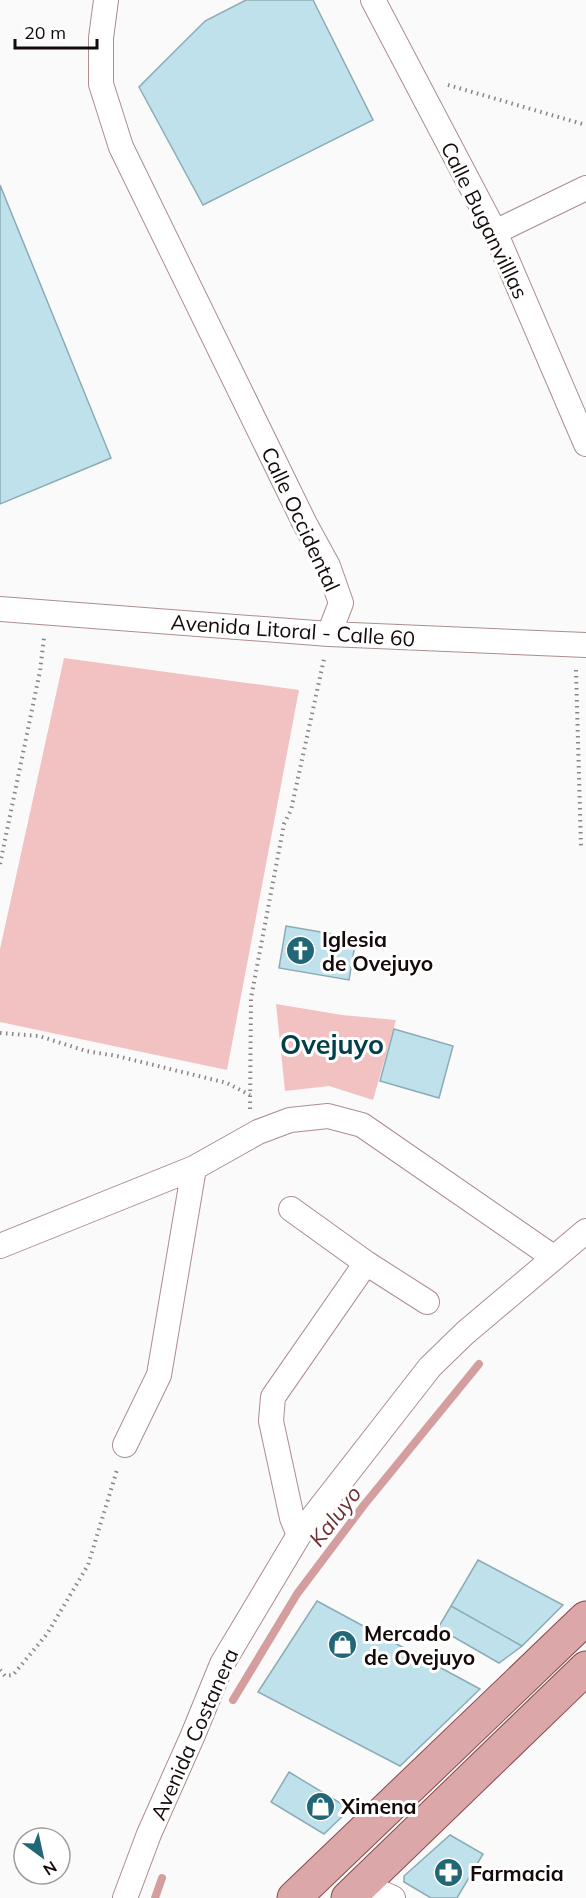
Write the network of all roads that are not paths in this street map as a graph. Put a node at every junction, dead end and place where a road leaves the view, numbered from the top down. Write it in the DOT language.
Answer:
graph roads {
  1 [pos="105,0"];
  2 [pos="373,0"];
  3 [pos="586,188"];
  4 [pos="495,232"];
  5 [pos="586,444"];
  6 [pos="0,609"];
  7 [pos="329,634"];
  8 [pos="581,645"];
  9 [pos="194,1168"];
  10 [pos="291,1209"];
  11 [pos="586,1231"];
  12 [pos="0,1246"];
  13 [pos="553,1257"];
  14 [pos="366,1263"];
  15 [pos="427,1302"];
  16 [pos="125,1445"];
  17 [pos="299,1535"];
  18 [pos="586,1618"];
  19 [pos="586,1668"];
  20 [pos="336,1858"];
  21 [pos="355,1891"];
  22 [pos="125,1898"];
  23 [pos="294,1898"];
  24 [pos="393,1898"];
  1 -- 7 [label="street, Calle Occidental"];
  2 -- 4 [label="street, Calle Buganvilllas"];
  3 -- 4 [label="street"];
  4 -- 5 [label="street, Calle Buganvilllas"];
  6 -- 7 [label="street, Avenida Litoral - Calle 60"];
  7 -- 8 [label="street, Avenida Litoral - Calle 60"];
  9 -- 12 [label="street"];
  9 -- 13 [label="street"];
  9 -- 16 [label="street"];
  10 -- 14 [label="street"];
  11 -- 13 [label="street, Avenida Costanera"];
  13 -- 17 [label="street, Avenida Costanera"];
  14 -- 15 [label="street"];
  14 -- 17 [label="street"];
  17 -- 22 [label="street, Avenida Costanera"];
  18 -- 20 [label="main road"];
  19 -- 21 [label="main road"];
  20 -- 21 [label="main road"];
  20 -- 23 [label="main road"];
  21 -- 24 [label="street"];
}
